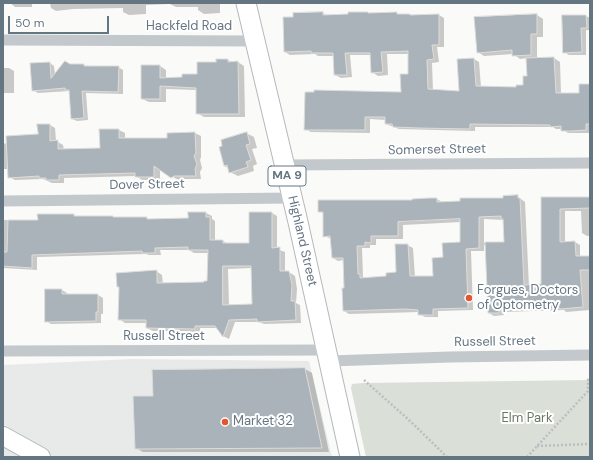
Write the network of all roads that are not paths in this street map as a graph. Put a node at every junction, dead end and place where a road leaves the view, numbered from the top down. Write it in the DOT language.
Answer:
graph roads {
  1 [pos="246,3"];
  2 [pos="3,40"];
  3 [pos="256,41"];
  4 [pos="590,163"];
  5 [pos="284,166"];
  6 [pos="292,198"];
  7 [pos="3,201"];
  8 [pos="3,351"];
  9 [pos="590,355"];
  10 [pos="327,356"];
  11 [pos="3,436"];
  12 [pos="41,457"];
  13 [pos="350,457"];
  1 -- 3 [label="highway, Highland Street / MA 9"];
  2 -- 3 [label="street, Hackfeld Road"];
  3 -- 5 [label="highway, Highland Street / MA 9"];
  4 -- 5 [label="street, Somerset Street"];
  5 -- 6 [label="highway, Highland Street / MA 9"];
  6 -- 7 [label="street, Dover Street"];
  6 -- 10 [label="highway, Highland Street / MA 9"];
  8 -- 10 [label="street, Russell Street"];
  9 -- 10 [label="street, Russell Street"];
  10 -- 13 [label="highway, Highland Street / MA 9"];
  11 -- 12 [label="main road"];
}
